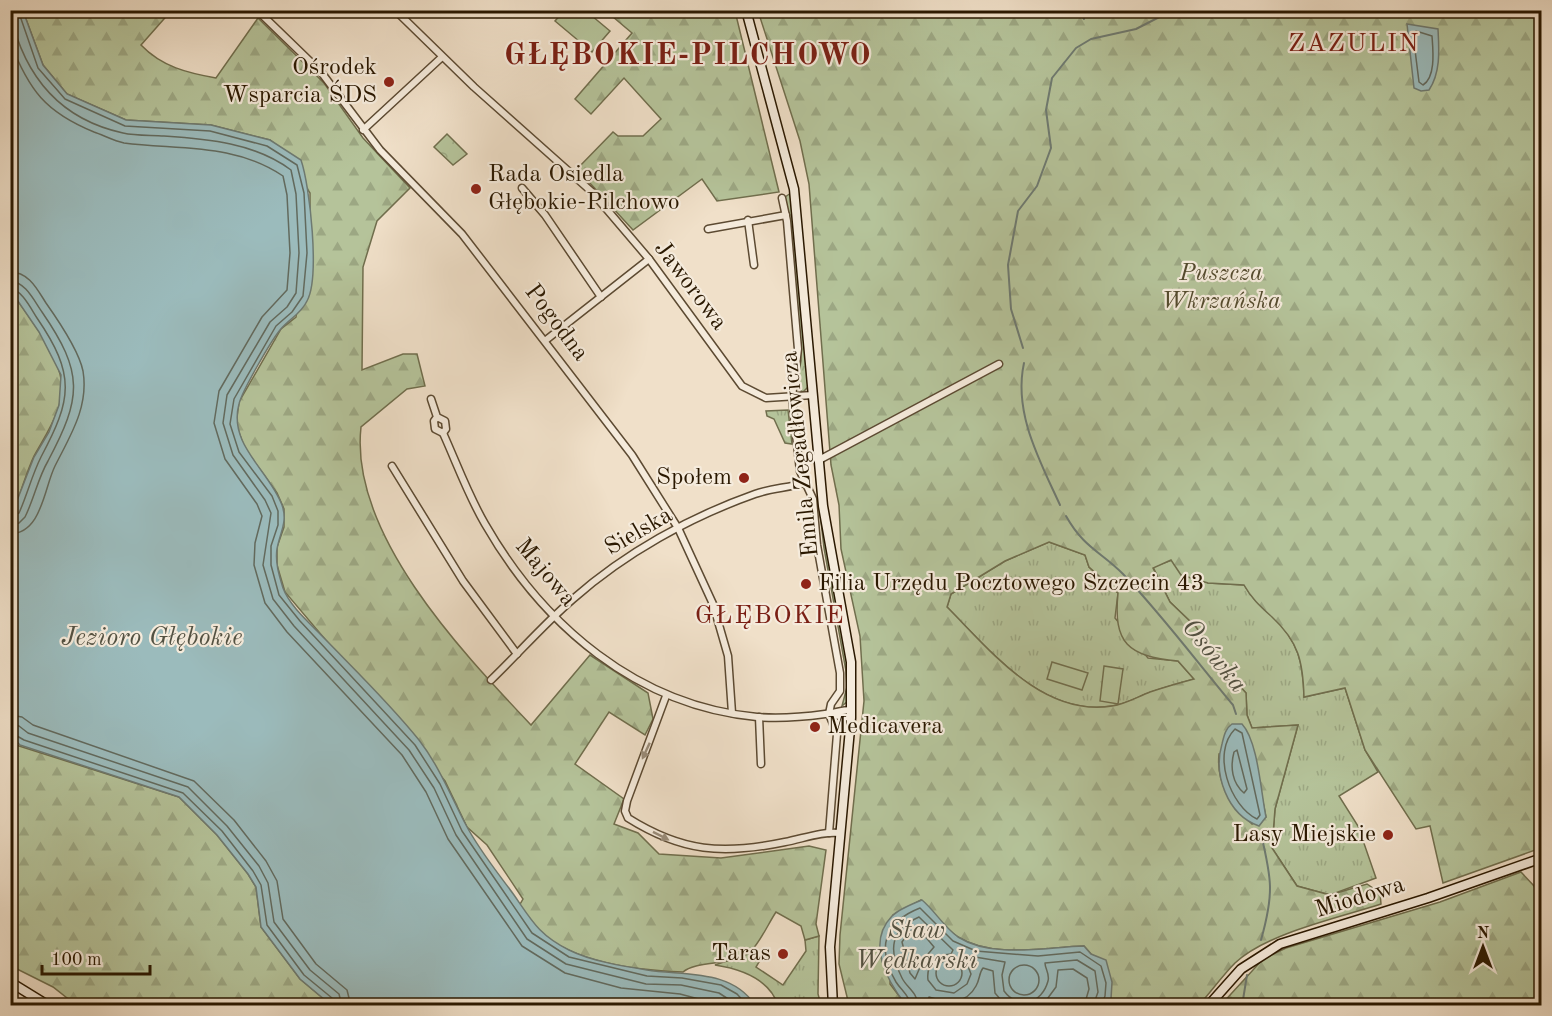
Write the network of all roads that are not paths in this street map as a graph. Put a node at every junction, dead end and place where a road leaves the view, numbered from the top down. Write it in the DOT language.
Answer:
graph roads {
  1 [pos="257,10"];
  2 [pos="395,10"];
  3 [pos="746,10"];
  4 [pos="442,57"];
  5 [pos="363,130"];
  6 [pos="522,188"];
  7 [pos="782,198"];
  8 [pos="786,215"];
  9 [pos="748,220"];
  10 [pos="708,229"];
  11 [pos="649,259"];
  12 [pos="754,265"];
  13 [pos="601,297"];
  14 [pos="546,340"];
  15 [pos="999,364"];
  16 [pos="813,395"];
  17 [pos="792,397"];
  18 [pos="431,399"];
  19 [pos="819,460"];
  20 [pos="392,466"];
  21 [pos="804,483"];
  22 [pos="678,528"];
  23 [pos="555,615"];
  24 [pos="517,654"];
  25 [pos="491,680"];
  26 [pos="666,696"];
  27 [pos="732,713"];
  28 [pos="829,714"];
  29 [pos="851,714"];
  30 [pos="759,717"];
  31 [pos="761,764"];
  32 [pos="829,833"];
  33 [pos="840,833"];
  34 [pos="1542,858"];
  35 [pos="10,982"];
  36 [pos="49,1005"];
  37 [pos="833,1005"];
  38 [pos="1208,1005"];
  1 -- 5 [label="street, Pogodna"];
  2 -- 4 [label="street, Jaworowa"];
  3 -- 16 [label="main road, Emila Zegadłowicza"];
  4 -- 5 [label="street"];
  4 -- 11 [label="street, Jaworowa"];
  5 -- 14 [label="street, Pogodna"];
  6 -- 13 [label="street"];
  7 -- 8 [label="street"];
  8 -- 9 [label="street"];
  8 -- 17 [label="street"];
  9 -- 10 [label="street"];
  9 -- 12 [label="street"];
  11 -- 13 [label="street"];
  11 -- 17 [label="street, Jaworowa"];
  13 -- 14 [label="street"];
  14 -- 22 [label="street, Pogodna"];
  15 -- 19 [label="street"];
  16 -- 17 [label="street, Jaworowa"];
  16 -- 19 [label="main road, Emila Zegadłowicza"];
  17 -- 21 [label="street"];
  18 -- 23 [label="street, Majowa"];
  19 -- 29 [label="main road, Emila Zegadłowicza"];
  20 -- 24 [label="street"];
  21 -- 22 [label="street, Sielska"];
  21 -- 28 [label="street"];
  22 -- 23 [label="street, Sielska"];
  22 -- 27 [label="street, Pogodna"];
  23 -- 24 [label="street, Sielska"];
  23 -- 26 [label="street, Majowa"];
  24 -- 25 [label="street, Sielska"];
  26 -- 27 [label="street, Majowa"];
  26 -- 32 [label="street, one-way"];
  27 -- 30 [label="street, Majowa"];
  28 -- 29 [label="street, Majowa"];
  28 -- 30 [label="street, Majowa"];
  28 -- 32 [label="street"];
  29 -- 33 [label="main road, Emila Zegadłowicza"];
  30 -- 31 [label="street"];
  32 -- 33 [label="street"];
  33 -- 37 [label="main road, Emila Zegadłowicza"];
  34 -- 38 [label="main road, Miodowa"];
  35 -- 36 [label="main road"];
}
